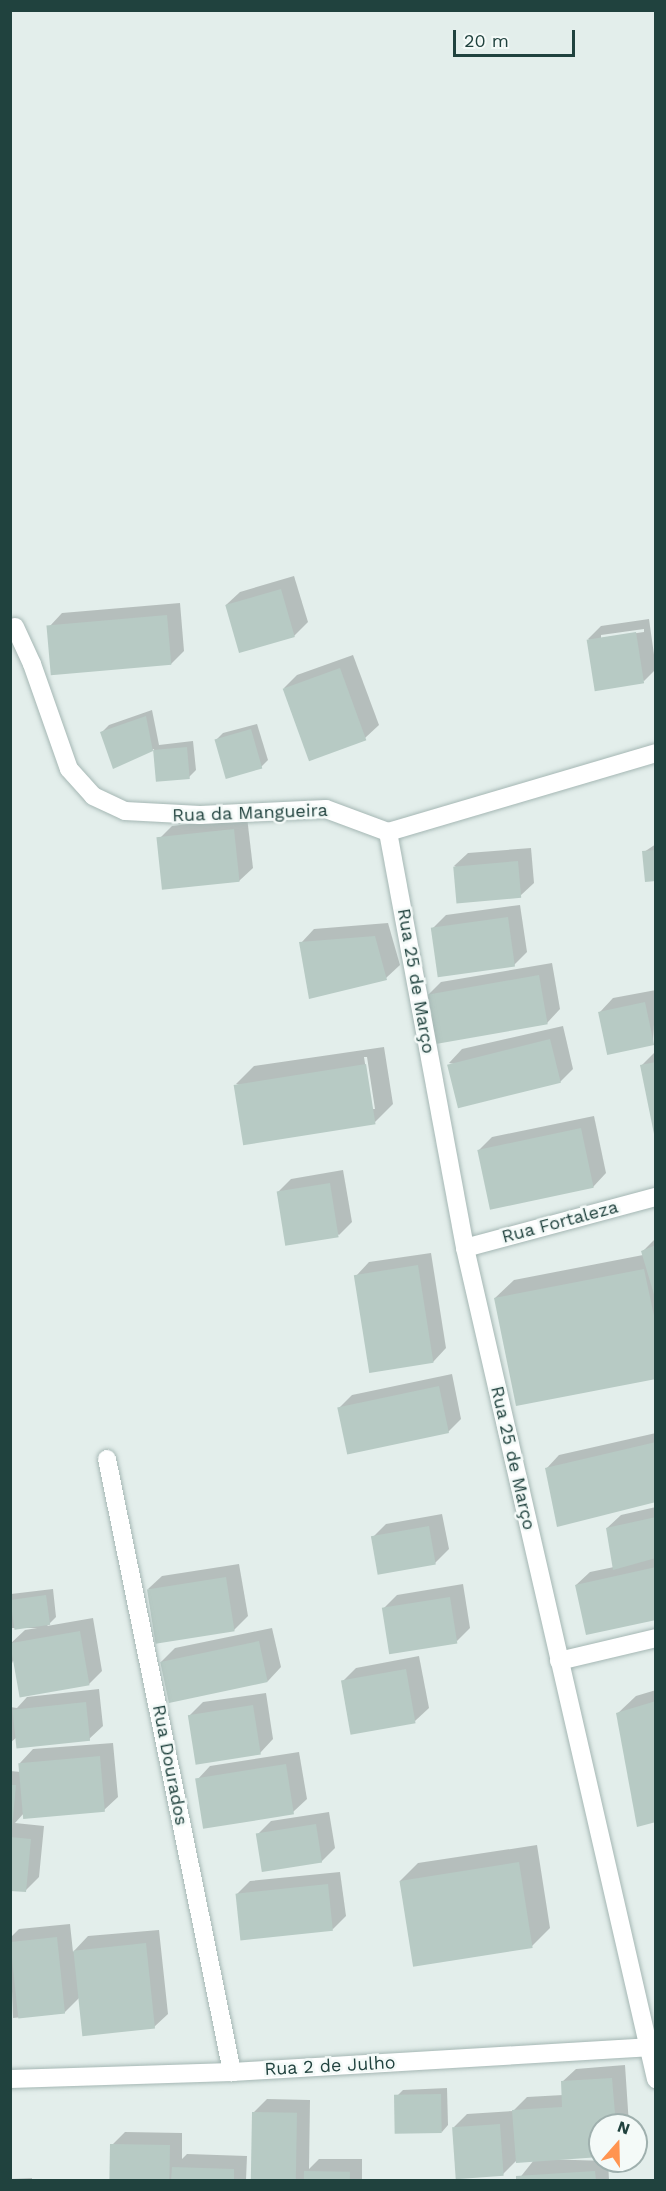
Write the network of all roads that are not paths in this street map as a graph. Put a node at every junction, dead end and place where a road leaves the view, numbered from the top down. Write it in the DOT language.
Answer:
graph roads {
  1 [pos="15,627"];
  2 [pos="656,753"];
  3 [pos="388,832"];
  4 [pos="656,1197"];
  5 [pos="465,1248"];
  6 [pos="107,1459"];
  7 [pos="656,1638"];
  8 [pos="559,1661"];
  9 [pos="648,2047"];
  10 [pos="232,2072"];
  11 [pos="10,2079"];
  12 [pos="656,2079"];
  1 -- 3 [label="street, Rua da Mangueira"];
  2 -- 3 [label="street"];
  3 -- 5 [label="street, Rua 25 de Março"];
  4 -- 5 [label="street, Rua Fortaleza"];
  5 -- 8 [label="street, Rua 25 de Março"];
  6 -- 10 [label="street, Rua Dourados"];
  7 -- 8 [label="street"];
  8 -- 9 [label="street, Rua 25 de Março"];
  9 -- 10 [label="street, Rua 2 de Julho"];
  9 -- 12 [label="street, Rua 25 de Março"];
  10 -- 11 [label="street, Rua 2 de Julho"];
}
